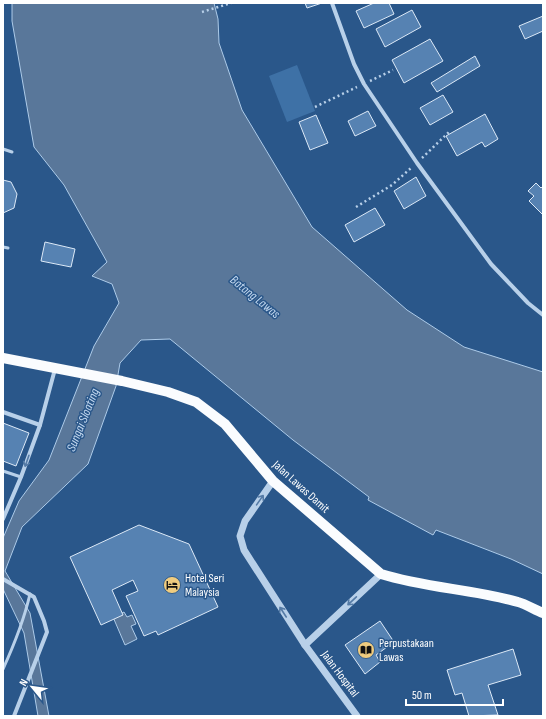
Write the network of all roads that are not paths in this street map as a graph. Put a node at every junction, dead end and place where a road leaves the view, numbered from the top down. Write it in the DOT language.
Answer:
graph roads {
  1 [pos="332,3"];
  2 [pos="3,149"];
  3 [pos="12,152"];
  4 [pos="3,247"];
  5 [pos="8,248"];
  6 [pos="543,315"];
  7 [pos="3,358"];
  8 [pos="55,368"];
  9 [pos="3,412"];
  10 [pos="40,425"];
  11 [pos="3,471"];
  12 [pos="21,477"];
  13 [pos="273,482"];
  14 [pos="3,519"];
  15 [pos="381,574"];
  16 [pos="3,579"];
  17 [pos="29,594"];
  18 [pos="543,613"];
  19 [pos="304,645"];
  20 [pos="3,669"];
  21 [pos="14,716"];
  22 [pos="357,716"];
  1 -- 6 [label="street"];
  2 -- 3 [label="lane"];
  4 -- 5 [label="lane"];
  7 -- 8 [label="main road, Jalan Lawas Damit"];
  8 -- 10 [label="street"];
  8 -- 13 [label="main road, Jalan Lawas Damit"];
  9 -- 10 [label="street"];
  10 -- 12 [label="street, one-way"];
  11 -- 12 [label="lane"];
  12 -- 14 [label="street"];
  13 -- 15 [label="main road, Jalan Lawas Damit"];
  19 -- 13 [label="street, Jalan Hospital, one-way"];
  15 -- 18 [label="main road, Jalan Lawas Damit"];
  15 -- 19 [label="street, one-way"];
  16 -- 17 [label="street"];
  17 -- 20 [label="lane"];
  17 -- 21 [label="street"];
  19 -- 22 [label="street, Jalan Hospital"];
}
